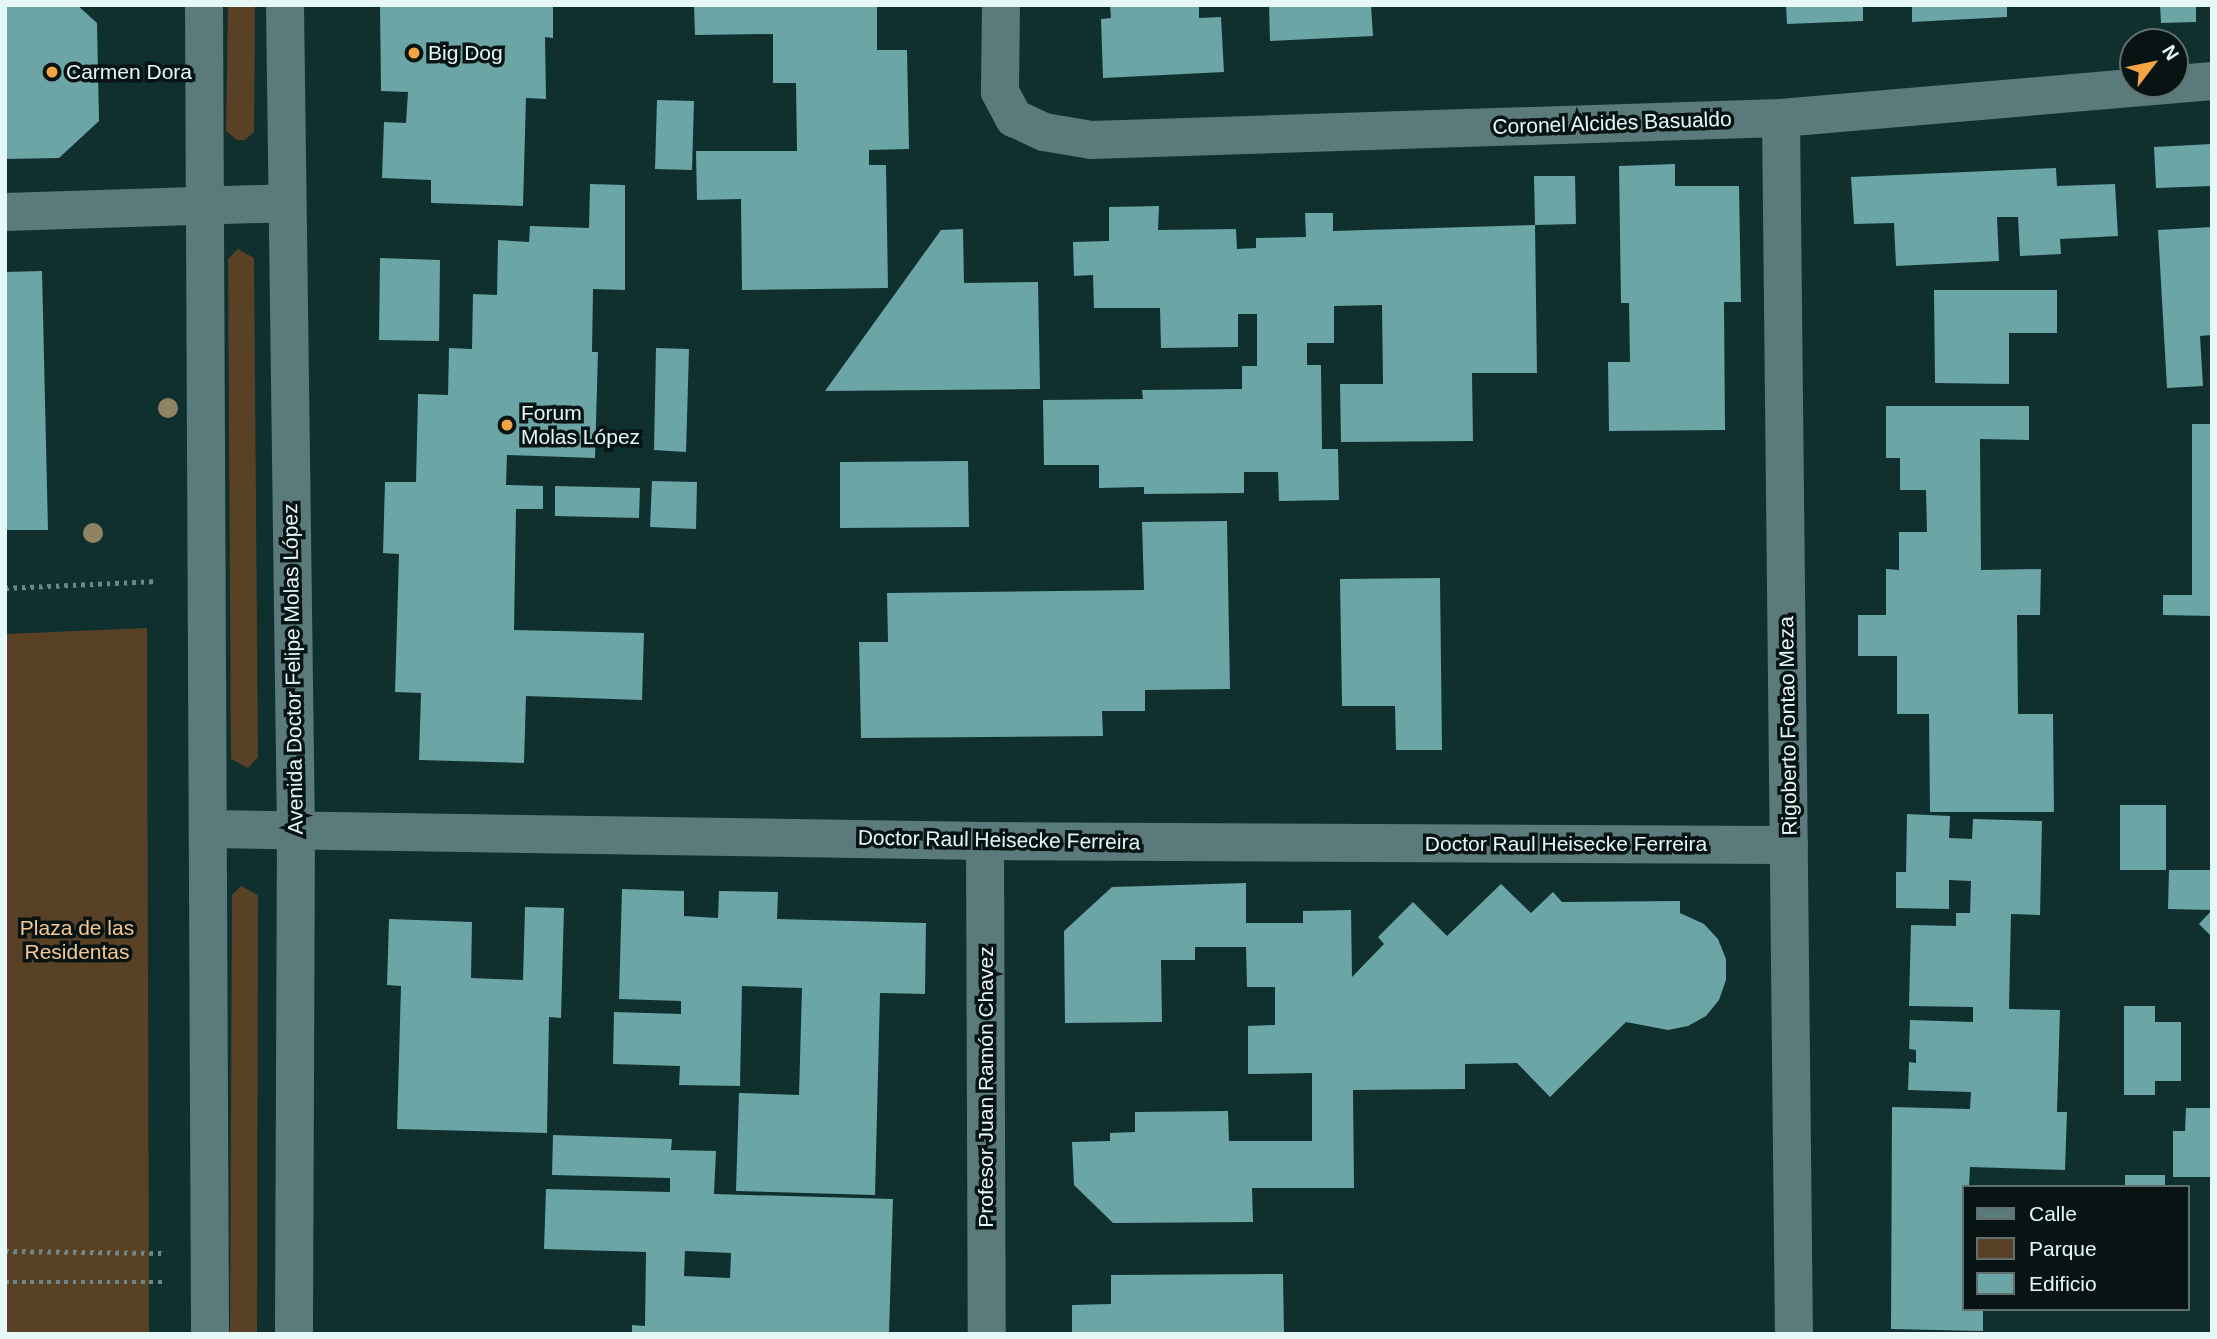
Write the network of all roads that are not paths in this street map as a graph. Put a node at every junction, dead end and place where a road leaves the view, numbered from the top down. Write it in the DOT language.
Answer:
graph roads {
  1 [pos="204,5"];
  2 [pos="285,5"];
  3 [pos="1001,5"];
  4 [pos="2212,81"];
  5 [pos="1781,118"];
  6 [pos="286,203"];
  7 [pos="204,206"];
  8 [pos="5,212"];
  9 [pos="209,829"];
  10 [pos="296,829"];
  11 [pos="985,841"];
  12 [pos="1789,845"];
  13 [pos="210,1334"];
  14 [pos="295,1334"];
  15 [pos="987,1334"];
  16 [pos="1794,1334"];
  1 -- 7 [label="street"];
  2 -- 6 [label="street, Avenida Doctor Felipe Molas López"];
  3 -- 5 [label="street, Coronel Alcides Basualdo"];
  4 -- 5 [label="street, Coronel Alcides Basualdo"];
  5 -- 12 [label="street, Rigoberto Fontao Meza"];
  6 -- 7 [label="street"];
  6 -- 10 [label="street, Avenida Doctor Felipe Molas López"];
  7 -- 8 [label="street"];
  7 -- 9 [label="street"];
  9 -- 10 [label="street, Doctor Raul Heisecke Ferreira"];
  9 -- 13 [label="street"];
  10 -- 11 [label="street, Doctor Raul Heisecke Ferreira"];
  10 -- 14 [label="street, Avenida Doctor Felipe Molas López"];
  11 -- 12 [label="street, Doctor Raul Heisecke Ferreira"];
  11 -- 15 [label="street, Profesor Juan Ramón Chavez"];
  12 -- 16 [label="street, Rigoberto Fontao Meza"];
}
